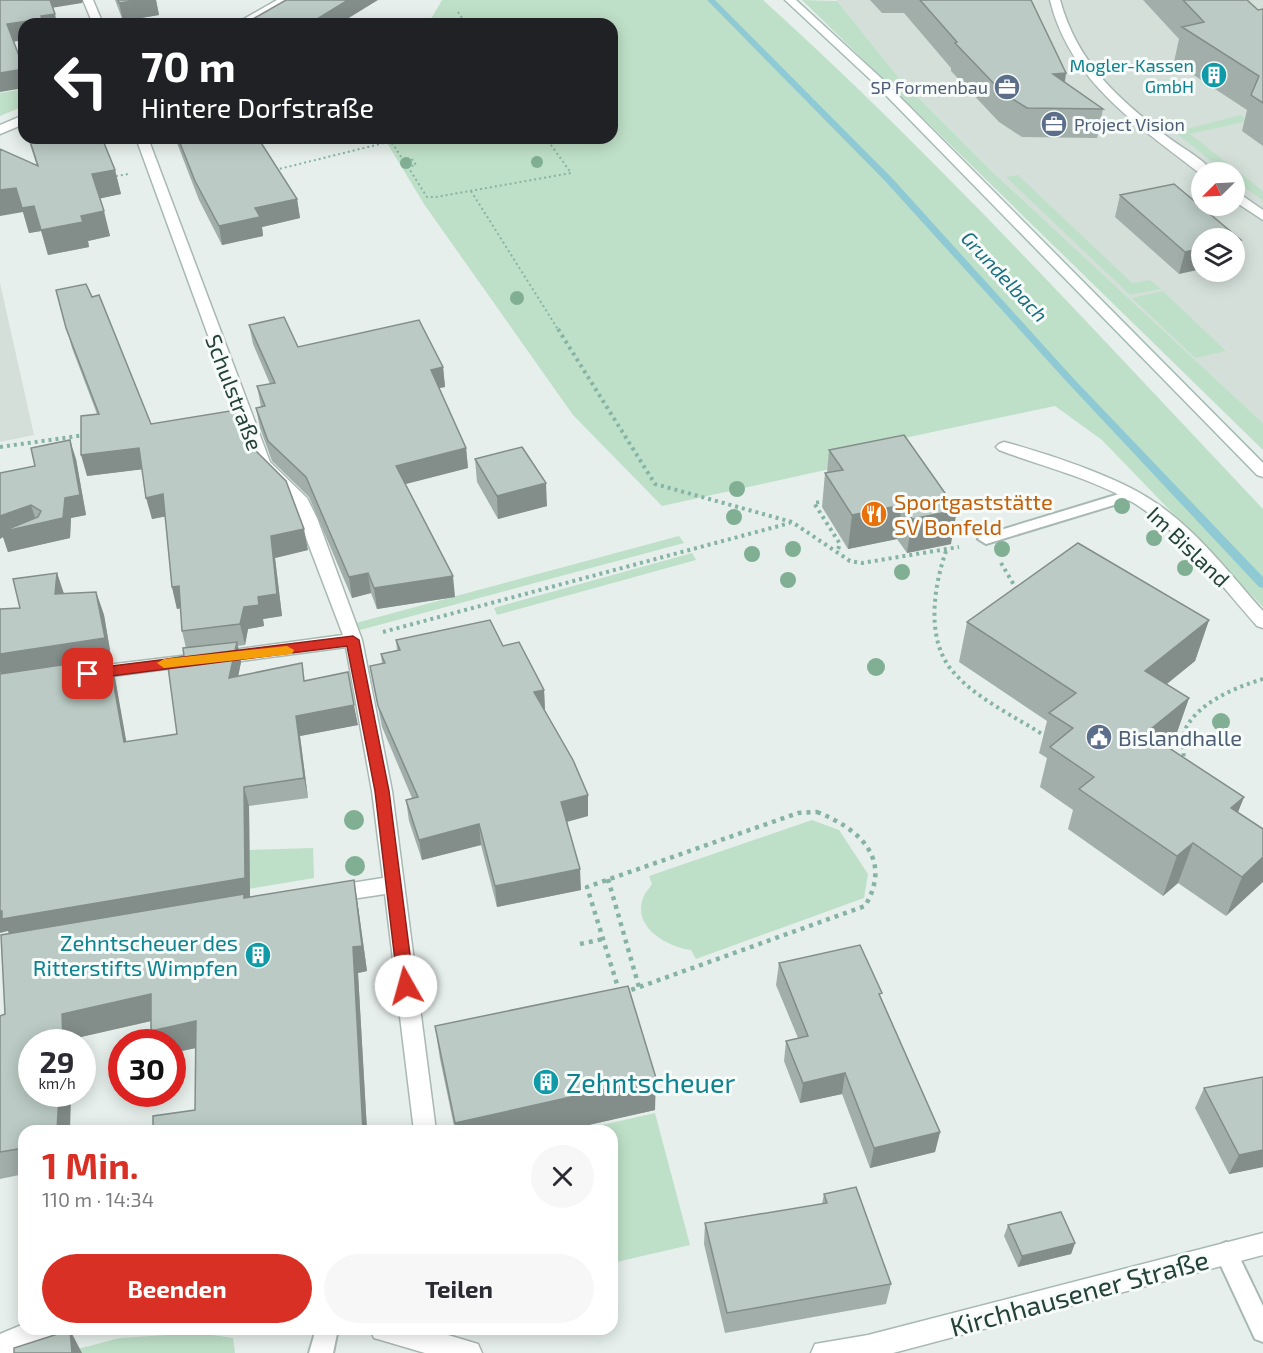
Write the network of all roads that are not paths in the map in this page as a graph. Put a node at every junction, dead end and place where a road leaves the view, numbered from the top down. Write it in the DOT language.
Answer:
graph roads {
  1 [pos="88,0"];
  2 [pos="285,0"];
  3 [pos="790,0"];
  4 [pos="1055,0"];
  5 [pos="96,18"];
  6 [pos="251,18"];
  7 [pos="18,122"];
  8 [pos="0,130"];
  9 [pos="144,144"];
  10 [pos="1194,162"];
  11 [pos="1245,202"];
  12 [pos="1263,216"];
  13 [pos="1004,447"];
  14 [pos="1263,472"];
  15 [pos="1132,495"];
  16 [pos="986,539"];
  17 [pos="1263,622"];
  18 [pos="353,640"];
  19 [pos="77,675"];
  20 [pos="392,885"];
  21 [pos="311,898"];
  22 [pos="424,1125"];
  23 [pos="1263,1244"];
  24 [pos="1226,1253"];
  25 [pos="1263,1331"];
  26 [pos="28,1335"];
  27 [pos="326,1335"];
  28 [pos="428,1336"];
  29 [pos="0,1347"];
  30 [pos="321,1353"];
  31 [pos="469,1353"];
  32 [pos="824,1353"];
  1 -- 5 [label="street"];
  2 -- 6 [label="street"];
  3 -- 14 [label="street"];
  4 -- 10 [label="street"];
  7 -- 8 [label="street"];
  9 -- 18 [label="street, Schulstraße"];
  11 -- 12 [label="street"];
  13 -- 15 [label="street, Im Bisland"];
  15 -- 16 [label="lane"];
  15 -- 17 [label="street, Im Bisland"];
  18 -- 19 [label="street"];
  18 -- 20 [label="street, Schulstraße"];
  20 -- 21 [label="street"];
  20 -- 22 [label="street, Schulstraße"];
  23 -- 24 [label="street, Kirchhausener Straße"];
  24 -- 25 [label="lane"];
  24 -- 32 [label="street, Kirchhausener Straße"];
  26 -- 29 [label="street"];
  27 -- 30 [label="lane"];
  28 -- 31 [label="street"];
}
